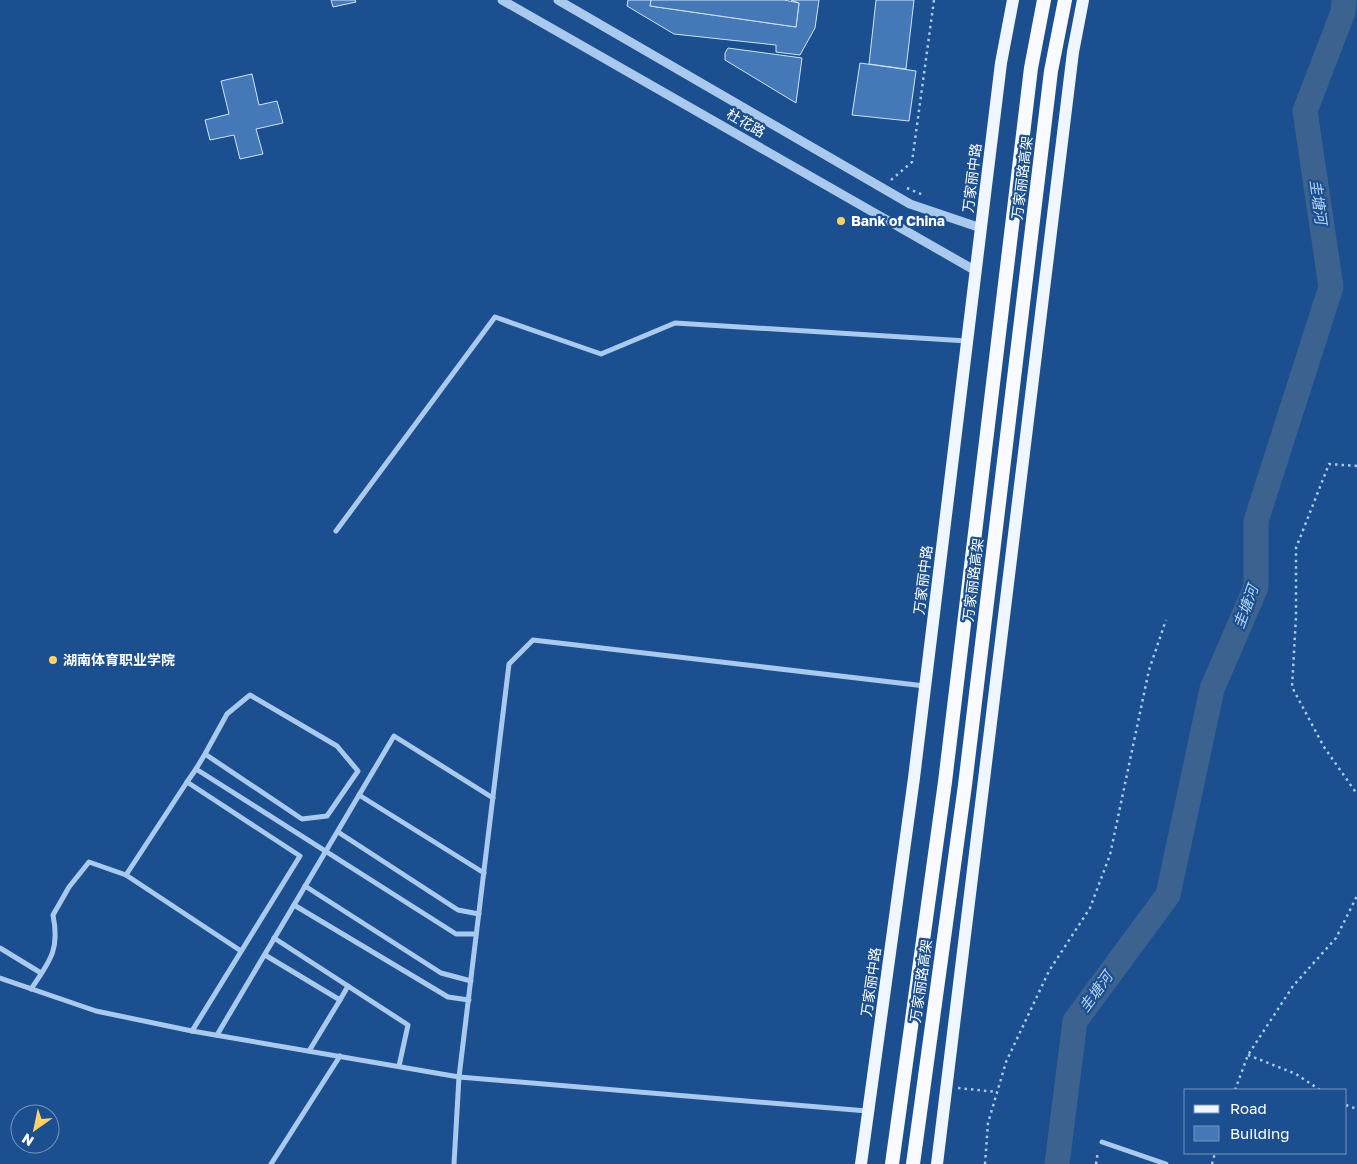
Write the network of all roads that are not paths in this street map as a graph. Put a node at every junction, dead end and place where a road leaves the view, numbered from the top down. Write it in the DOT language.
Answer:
graph roads {
  1 [pos="502,0"];
  2 [pos="558,0"];
  3 [pos="1013,0"];
  4 [pos="1044,0"];
  5 [pos="1065,0"];
  6 [pos="1083,0"];
  7 [pos="981,228"];
  8 [pos="976,271"];
  9 [pos="967,341"];
  10 [pos="336,531"];
  11 [pos="926,686"];
  12 [pos="205,754"];
  13 [pos="196,769"];
  14 [pos="188,782"];
  15 [pos="359,795"];
  16 [pos="493,798"];
  17 [pos="338,832"];
  18 [pos="326,851"];
  19 [pos="484,873"];
  20 [pos="126,875"];
  21 [pos="305,886"];
  22 [pos="294,905"];
  23 [pos="479,914"];
  24 [pos="476,934"];
  25 [pos="274,938"];
  26 [pos="0,948"];
  27 [pos="241,952"];
  28 [pos="265,954"];
  29 [pos="41,973"];
  30 [pos="0,978"];
  31 [pos="471,981"];
  32 [pos="348,986"];
  33 [pos="32,989"];
  34 [pos="340,1000"];
  35 [pos="469,1000"];
  36 [pos="192,1031"];
  37 [pos="217,1035"];
  38 [pos="309,1051"];
  39 [pos="340,1056"];
  40 [pos="399,1066"];
  41 [pos="460,1077"];
  42 [pos="868,1111"];
  43 [pos="1102,1142"];
  44 [pos="271,1164"];
  45 [pos="454,1164"];
  46 [pos="861,1164"];
  47 [pos="892,1164"];
  48 [pos="912,1164"];
  49 [pos="938,1164"];
  50 [pos="1166,1164"];
  1 -- 8 [label="street, 杜花路"];
  2 -- 7 [label="street, 杜花路"];
  3 -- 7 [label="main road, 万家丽中路"];
  4 -- 47 [label="highway, 万家丽路高架"];
  5 -- 48 [label="highway, 万家丽路高架"];
  6 -- 49 [label="main road"];
  7 -- 8 [label="main road, 万家丽中路"];
  8 -- 9 [label="main road, 万家丽中路"];
  9 -- 10 [label="street"];
  9 -- 11 [label="main road, 万家丽中路"];
  11 -- 16 [label="street"];
  11 -- 42 [label="main road, 万家丽中路"];
  12 -- 12 [label="street"];
  12 -- 13 [label="street"];
  13 -- 14 [label="street"];
  13 -- 18 [label="street"];
  14 -- 20 [label="street"];
  14 -- 27 [label="street"];
  15 -- 16 [label="street"];
  15 -- 17 [label="street"];
  15 -- 19 [label="street"];
  16 -- 19 [label="street"];
  17 -- 18 [label="street"];
  17 -- 23 [label="street"];
  18 -- 21 [label="street"];
  18 -- 24 [label="street"];
  19 -- 23 [label="street"];
  20 -- 27 [label="street"];
  20 -- 29 [label="street"];
  21 -- 22 [label="street"];
  21 -- 31 [label="street"];
  22 -- 25 [label="street"];
  22 -- 35 [label="street"];
  23 -- 24 [label="street"];
  24 -- 31 [label="street"];
  25 -- 28 [label="street"];
  25 -- 32 [label="street"];
  26 -- 29 [label="street"];
  27 -- 36 [label="street"];
  28 -- 34 [label="street"];
  28 -- 37 [label="street"];
  29 -- 33 [label="street"];
  30 -- 33 [label="street"];
  31 -- 35 [label="street"];
  32 -- 34 [label="street"];
  32 -- 40 [label="street"];
  33 -- 36 [label="street"];
  34 -- 38 [label="street"];
  35 -- 41 [label="street"];
  36 -- 37 [label="street"];
  37 -- 38 [label="street"];
  38 -- 39 [label="street"];
  39 -- 40 [label="street"];
  39 -- 44 [label="street"];
  40 -- 41 [label="street"];
  41 -- 42 [label="street"];
  41 -- 45 [label="street"];
  42 -- 46 [label="main road, 万家丽中路"];
  43 -- 50 [label="street"];
}
